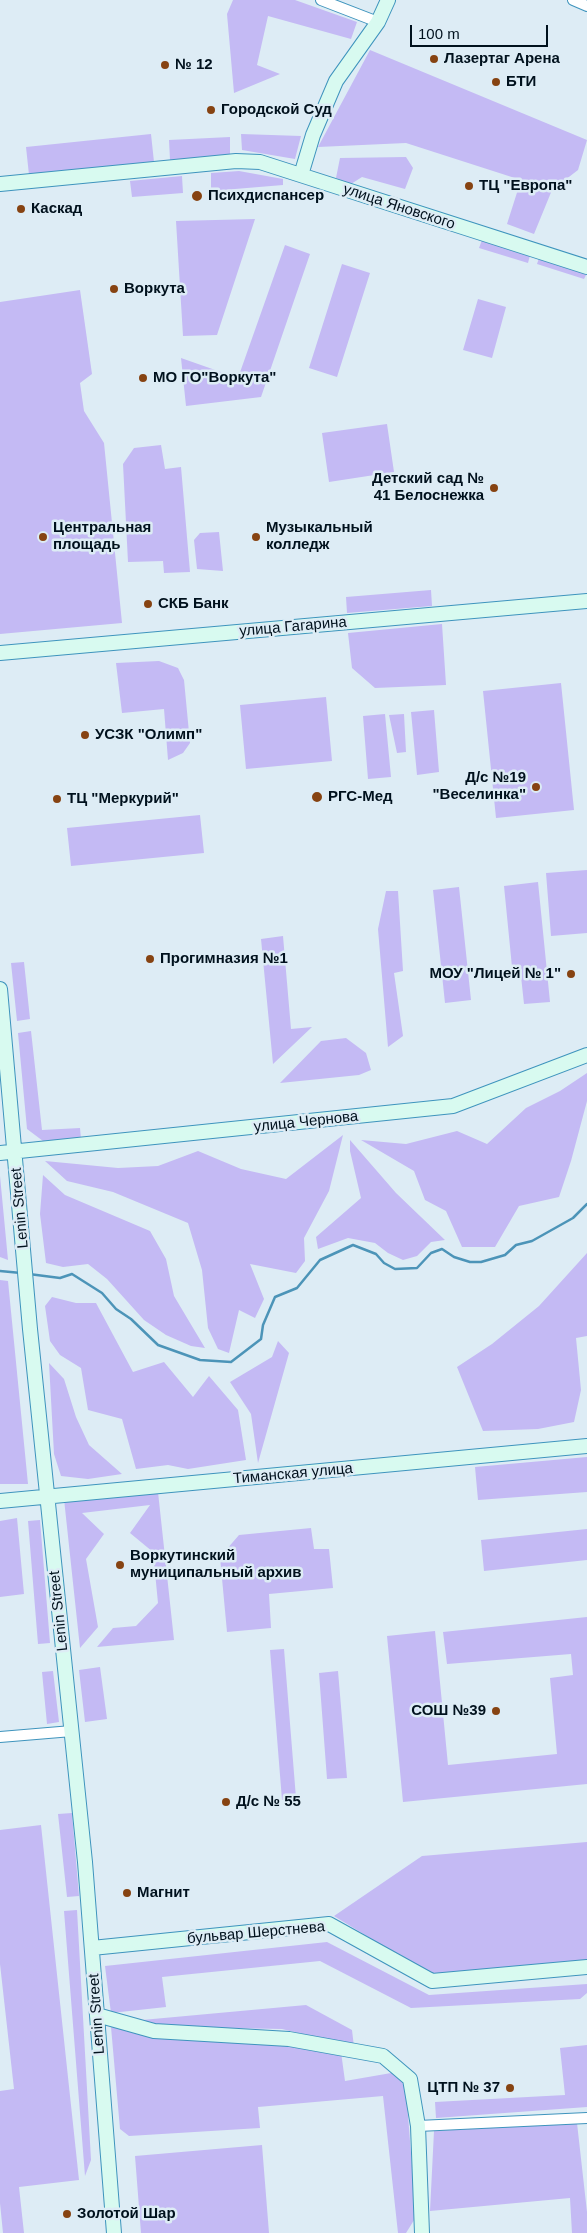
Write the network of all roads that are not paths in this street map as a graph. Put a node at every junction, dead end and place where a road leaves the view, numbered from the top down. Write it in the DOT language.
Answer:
graph roads {
  1 [pos="321,0"];
  2 [pos="388,0"];
  3 [pos="573,0"];
  4 [pos="587,6"];
  5 [pos="378,22"];
  6 [pos="301,175"];
  7 [pos="0,184"];
  8 [pos="587,267"];
  9 [pos="587,600"];
  10 [pos="0,654"];
  11 [pos="0,989"];
  12 [pos="587,1055"];
  13 [pos="15,1152"];
  14 [pos="0,1153"];
  15 [pos="587,1446"];
  16 [pos="47,1497"];
  17 [pos="0,1501"];
  18 [pos="72,1731"];
  19 [pos="0,1737"];
  20 [pos="92,1948"];
  21 [pos="587,1967"];
  22 [pos="97,2015"];
  23 [pos="587,2118"];
  24 [pos="418,2126"];
  25 [pos="114,2233"];
  26 [pos="422,2233"];
  1 -- 5 [label="street"];
  2 -- 5 [label="main road"];
  3 -- 4 [label="street"];
  5 -- 6 [label="main road"];
  6 -- 7 [label="main road, улица Яновского"];
  6 -- 8 [label="main road, улица Яновского"];
  9 -- 10 [label="main road, улица Гагарина"];
  11 -- 13 [label="main road, Lenin Street"];
  12 -- 13 [label="main road, улица Чернова"];
  13 -- 14 [label="main road, улица Чернова"];
  13 -- 16 [label="main road, Lenin Street"];
  15 -- 16 [label="main road, Тиманская улица"];
  16 -- 17 [label="main road, Тиманская улица"];
  16 -- 18 [label="main road, Lenin Street"];
  18 -- 19 [label="street"];
  18 -- 20 [label="main road, Lenin Street"];
  20 -- 21 [label="main road, бульвар Шерстнева"];
  20 -- 22 [label="main road, Lenin Street"];
  22 -- 24 [label="main road"];
  22 -- 25 [label="main road, Lenin Street"];
  23 -- 24 [label="street"];
  24 -- 26 [label="main road"];
}
